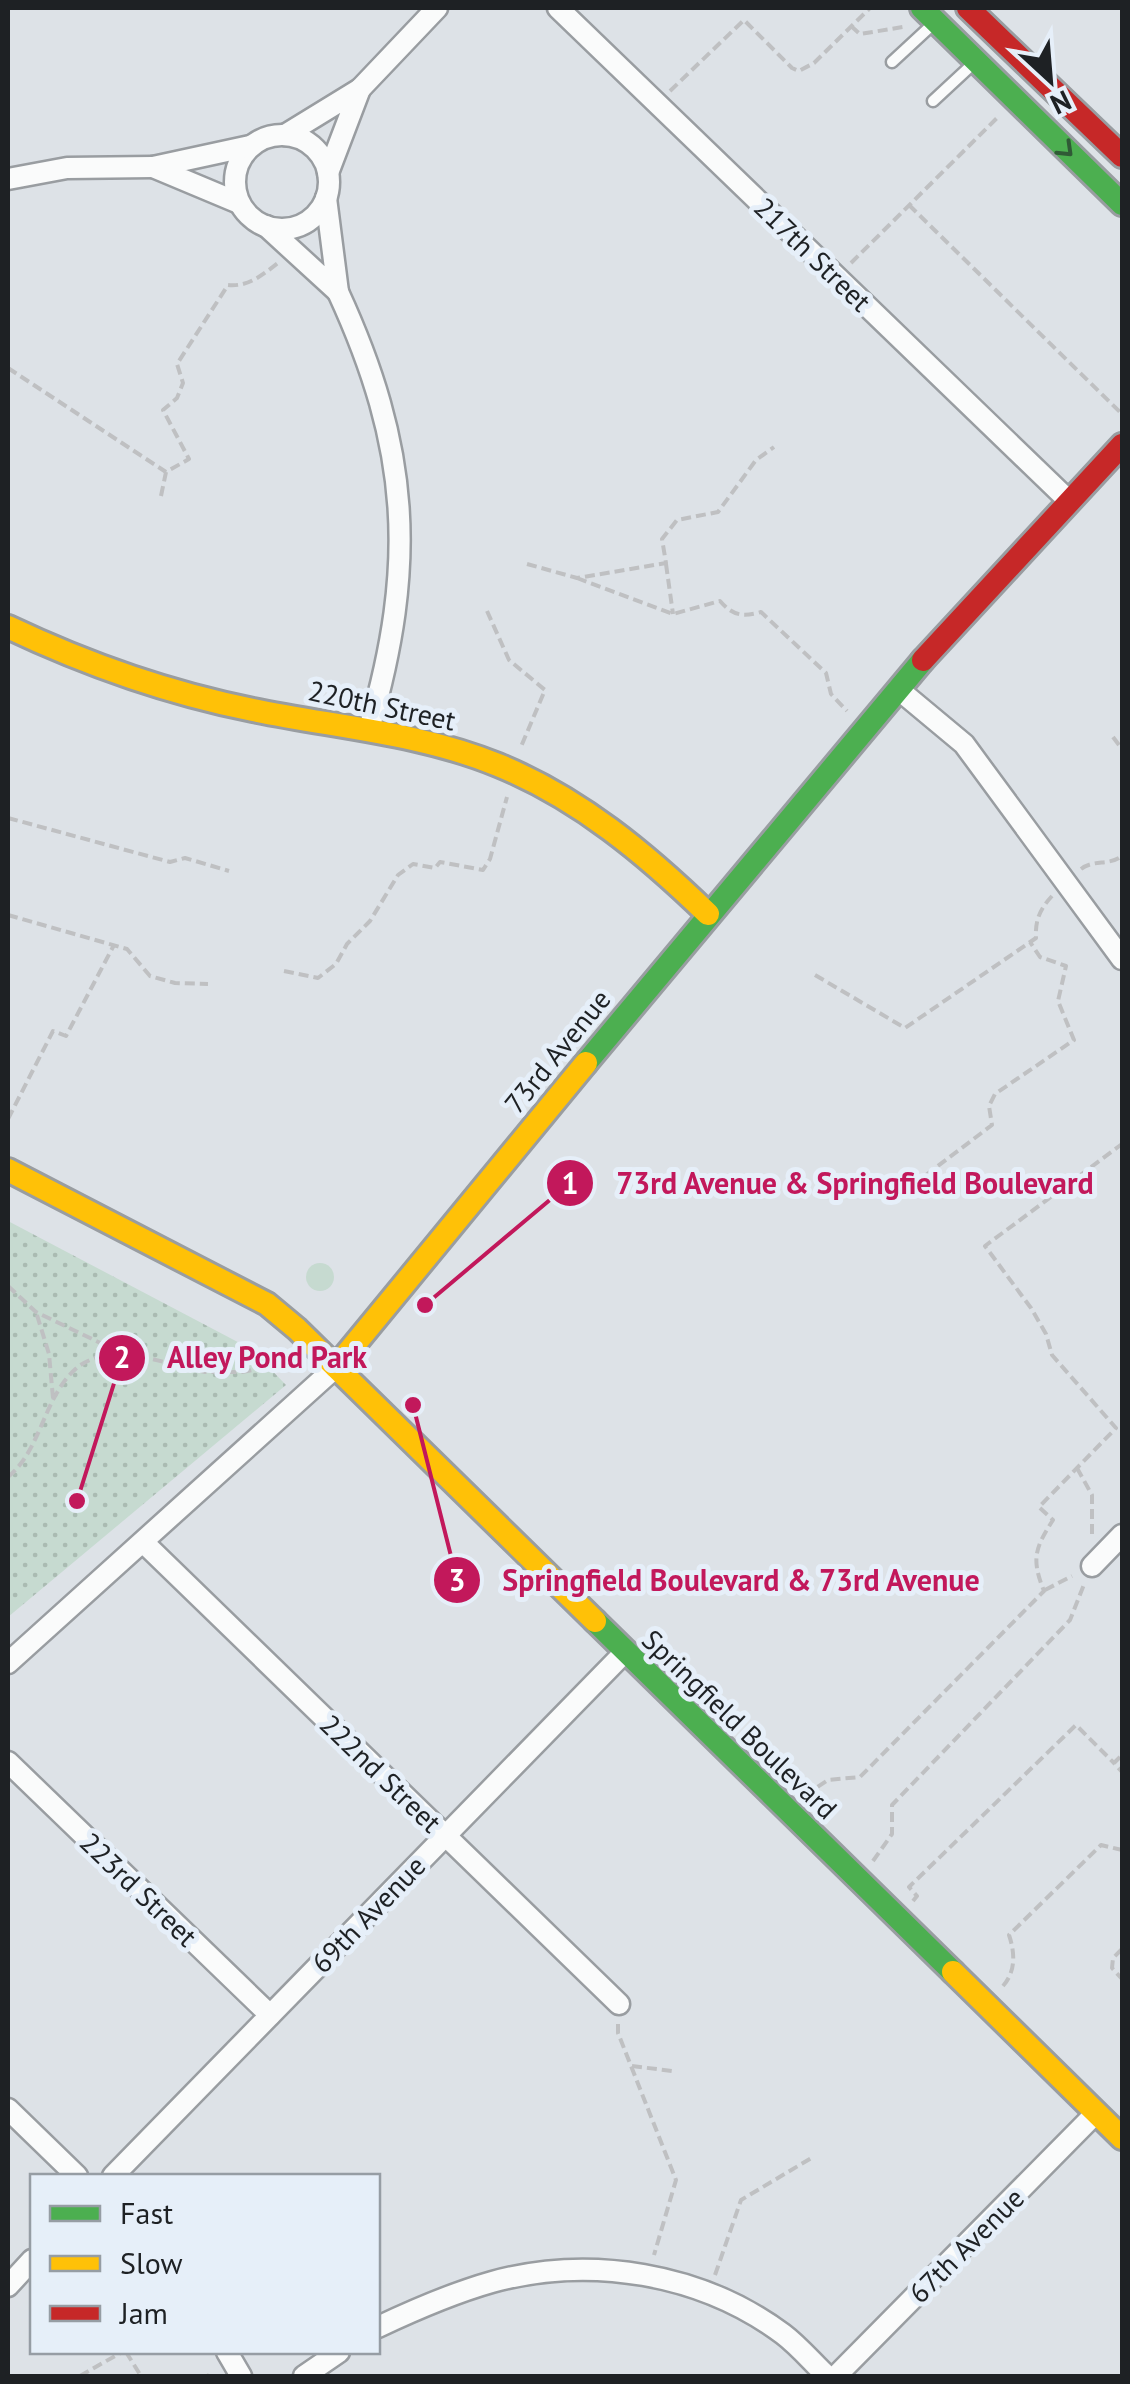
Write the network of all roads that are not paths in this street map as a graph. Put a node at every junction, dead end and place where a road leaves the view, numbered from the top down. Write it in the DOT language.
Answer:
graph roads {
  1 [pos="437,8"];
  2 [pos="558,8"];
  3 [pos="968,8"];
  4 [pos="929,14"];
  5 [pos="976,61"];
  6 [pos="892,62"];
  7 [pos="360,89"];
  8 [pos="933,102"];
  9 [pos="285,134"];
  10 [pos="250,146"];
  11 [pos="1122,156"];
  12 [pos="153,167"];
  13 [pos="328,174"];
  14 [pos="8,179"];
  15 [pos="326,198"];
  16 [pos="239,202"];
  17 [pos="1122,204"];
  18 [pos="266,226"];
  19 [pos="338,292"];
  20 [pos="1122,445"];
  21 [pos="1068,500"];
  22 [pos="8,627"];
  23 [pos="898,690"];
  24 [pos="368,729"];
  25 [pos="708,914"];
  26 [pos="1122,959"];
  27 [pos="8,1170"];
  28 [pos="336,1367"];
  29 [pos="1122,1534"];
  30 [pos="143,1542"];
  31 [pos="1092,1566"];
  32 [pos="624,1653"];
  33 [pos="8,1663"];
  34 [pos="8,1762"];
  35 [pos="446,1836"];
  36 [pos="619,2004"];
  37 [pos="270,2015"];
  38 [pos="8,2109"];
  39 [pos="1096,2113"];
  40 [pos="1122,2138"];
  41 [pos="76,2174"];
  42 [pos="115,2174"];
  43 [pos="30,2262"];
  44 [pos="8,2286"];
  45 [pos="380,2326"];
  46 [pos="228,2354"];
  47 [pos="336,2354"];
  48 [pos="242,2376"];
  49 [pos="304,2376"];
  50 [pos="827,2376"];
  51 [pos="836,2376"];
  1 -- 7 [label="street"];
  2 -- 21 [label="street, 217th Street"];
  3 -- 11 [label="street"];
  4 -- 5 [label="street"];
  4 -- 6 [label="lane"];
  5 -- 8 [label="lane"];
  5 -- 17 [label="street, one-way"];
  7 -- 9 [label="street"];
  7 -- 13 [label="street"];
  9 -- 10 [label="street"];
  9 -- 13 [label="street"];
  10 -- 12 [label="street"];
  10 -- 16 [label="street"];
  12 -- 14 [label="street"];
  12 -- 16 [label="street"];
  13 -- 15 [label="street"];
  15 -- 18 [label="street"];
  15 -- 19 [label="street"];
  16 -- 18 [label="street"];
  18 -- 19 [label="street"];
  19 -- 24 [label="street"];
  20 -- 21 [label="street, 73rd Avenue"];
  21 -- 23 [label="street, 73rd Avenue"];
  22 -- 24 [label="street, 220th Street"];
  23 -- 25 [label="street, 73rd Avenue"];
  23 -- 26 [label="street"];
  24 -- 25 [label="street, 220th Street"];
  25 -- 28 [label="street, 73rd Avenue"];
  27 -- 28 [label="street, Springfield Boulevard"];
  28 -- 30 [label="street, 73rd Avenue"];
  28 -- 32 [label="street, Springfield Boulevard"];
  29 -- 31 [label="street"];
  30 -- 33 [label="street, 73rd Avenue"];
  30 -- 35 [label="street, 222nd Street"];
  32 -- 35 [label="street, 69th Avenue"];
  32 -- 39 [label="street, Springfield Boulevard"];
  34 -- 37 [label="street, 223rd Street"];
  35 -- 36 [label="street, 222nd Street"];
  35 -- 37 [label="street, 69th Avenue"];
  37 -- 42 [label="street, 69th Avenue"];
  38 -- 41 [label="street"];
  39 -- 40 [label="street, Springfield Boulevard"];
  39 -- 51 [label="street, 67th Avenue"];
  43 -- 44 [label="street"];
  45 -- 50 [label="street"];
  46 -- 48 [label="street"];
  47 -- 49 [label="street"];
}
